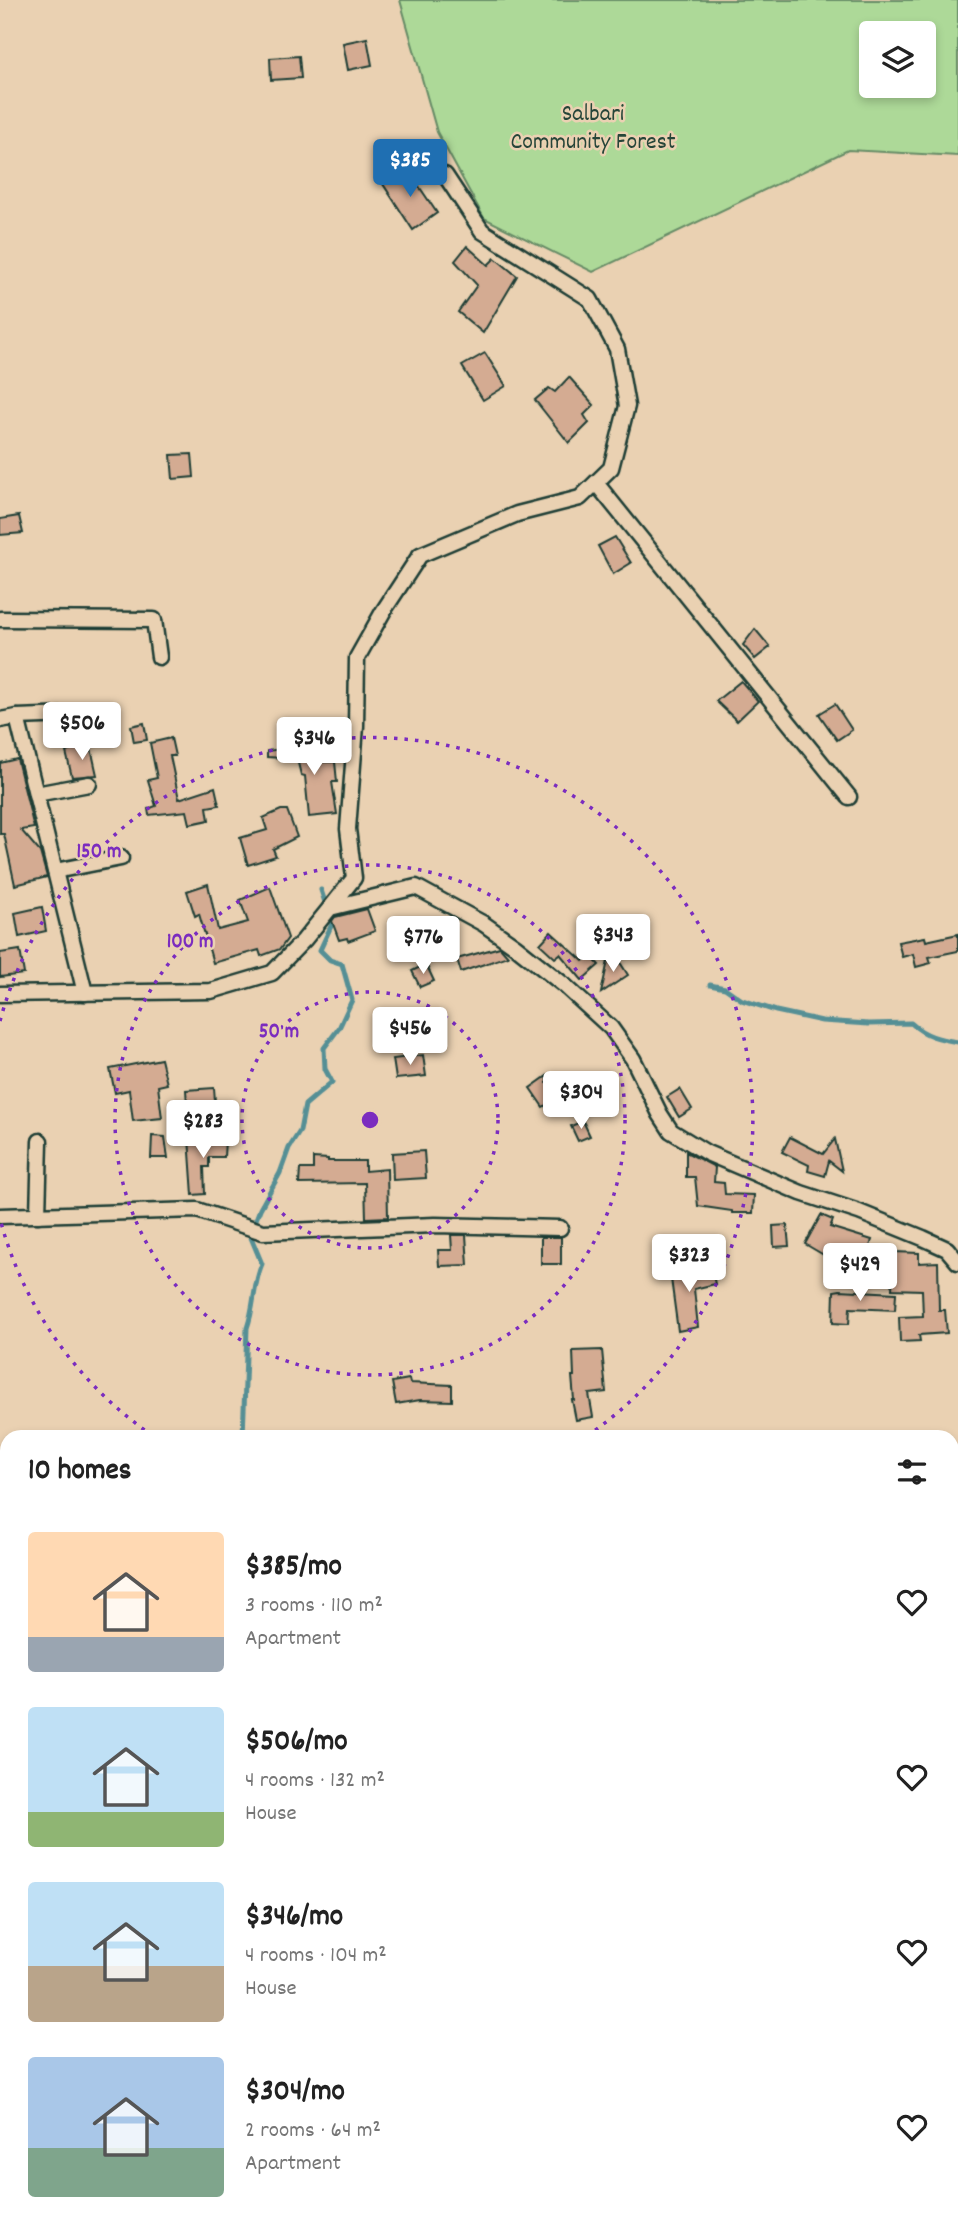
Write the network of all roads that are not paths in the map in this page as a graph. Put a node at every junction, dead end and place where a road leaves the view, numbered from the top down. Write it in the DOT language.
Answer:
graph roads {
  1 [pos="445,175"];
  2 [pos="596,483"];
  3 [pos="0,620"];
  4 [pos="159,657"];
  5 [pos="70,715"];
  6 [pos="17,717"];
  7 [pos="0,720"];
  8 [pos="89,784"];
  9 [pos="36,794"];
  10 [pos="849,797"];
  11 [pos="121,858"];
  12 [pos="55,871"];
  13 [pos="330,908"];
  14 [pos="85,993"];
  15 [pos="0,994"];
  16 [pos="40,1141"];
  17 [pos="38,1215"];
  18 [pos="0,1216"];
  19 [pos="560,1228"];
  20 [pos="958,1262"];
  1 -- 2 [label="street"];
  2 -- 10 [label="street"];
  2 -- 13 [label="street"];
  3 -- 4 [label="street"];
  5 -- 6 [label="street"];
  6 -- 7 [label="street"];
  6 -- 9 [label="street"];
  8 -- 9 [label="street"];
  9 -- 12 [label="street"];
  11 -- 12 [label="street"];
  12 -- 14 [label="street"];
  13 -- 14 [label="street"];
  13 -- 20 [label="street"];
  14 -- 15 [label="street"];
  16 -- 17 [label="street"];
  17 -- 18 [label="street"];
  17 -- 19 [label="street"];
}
